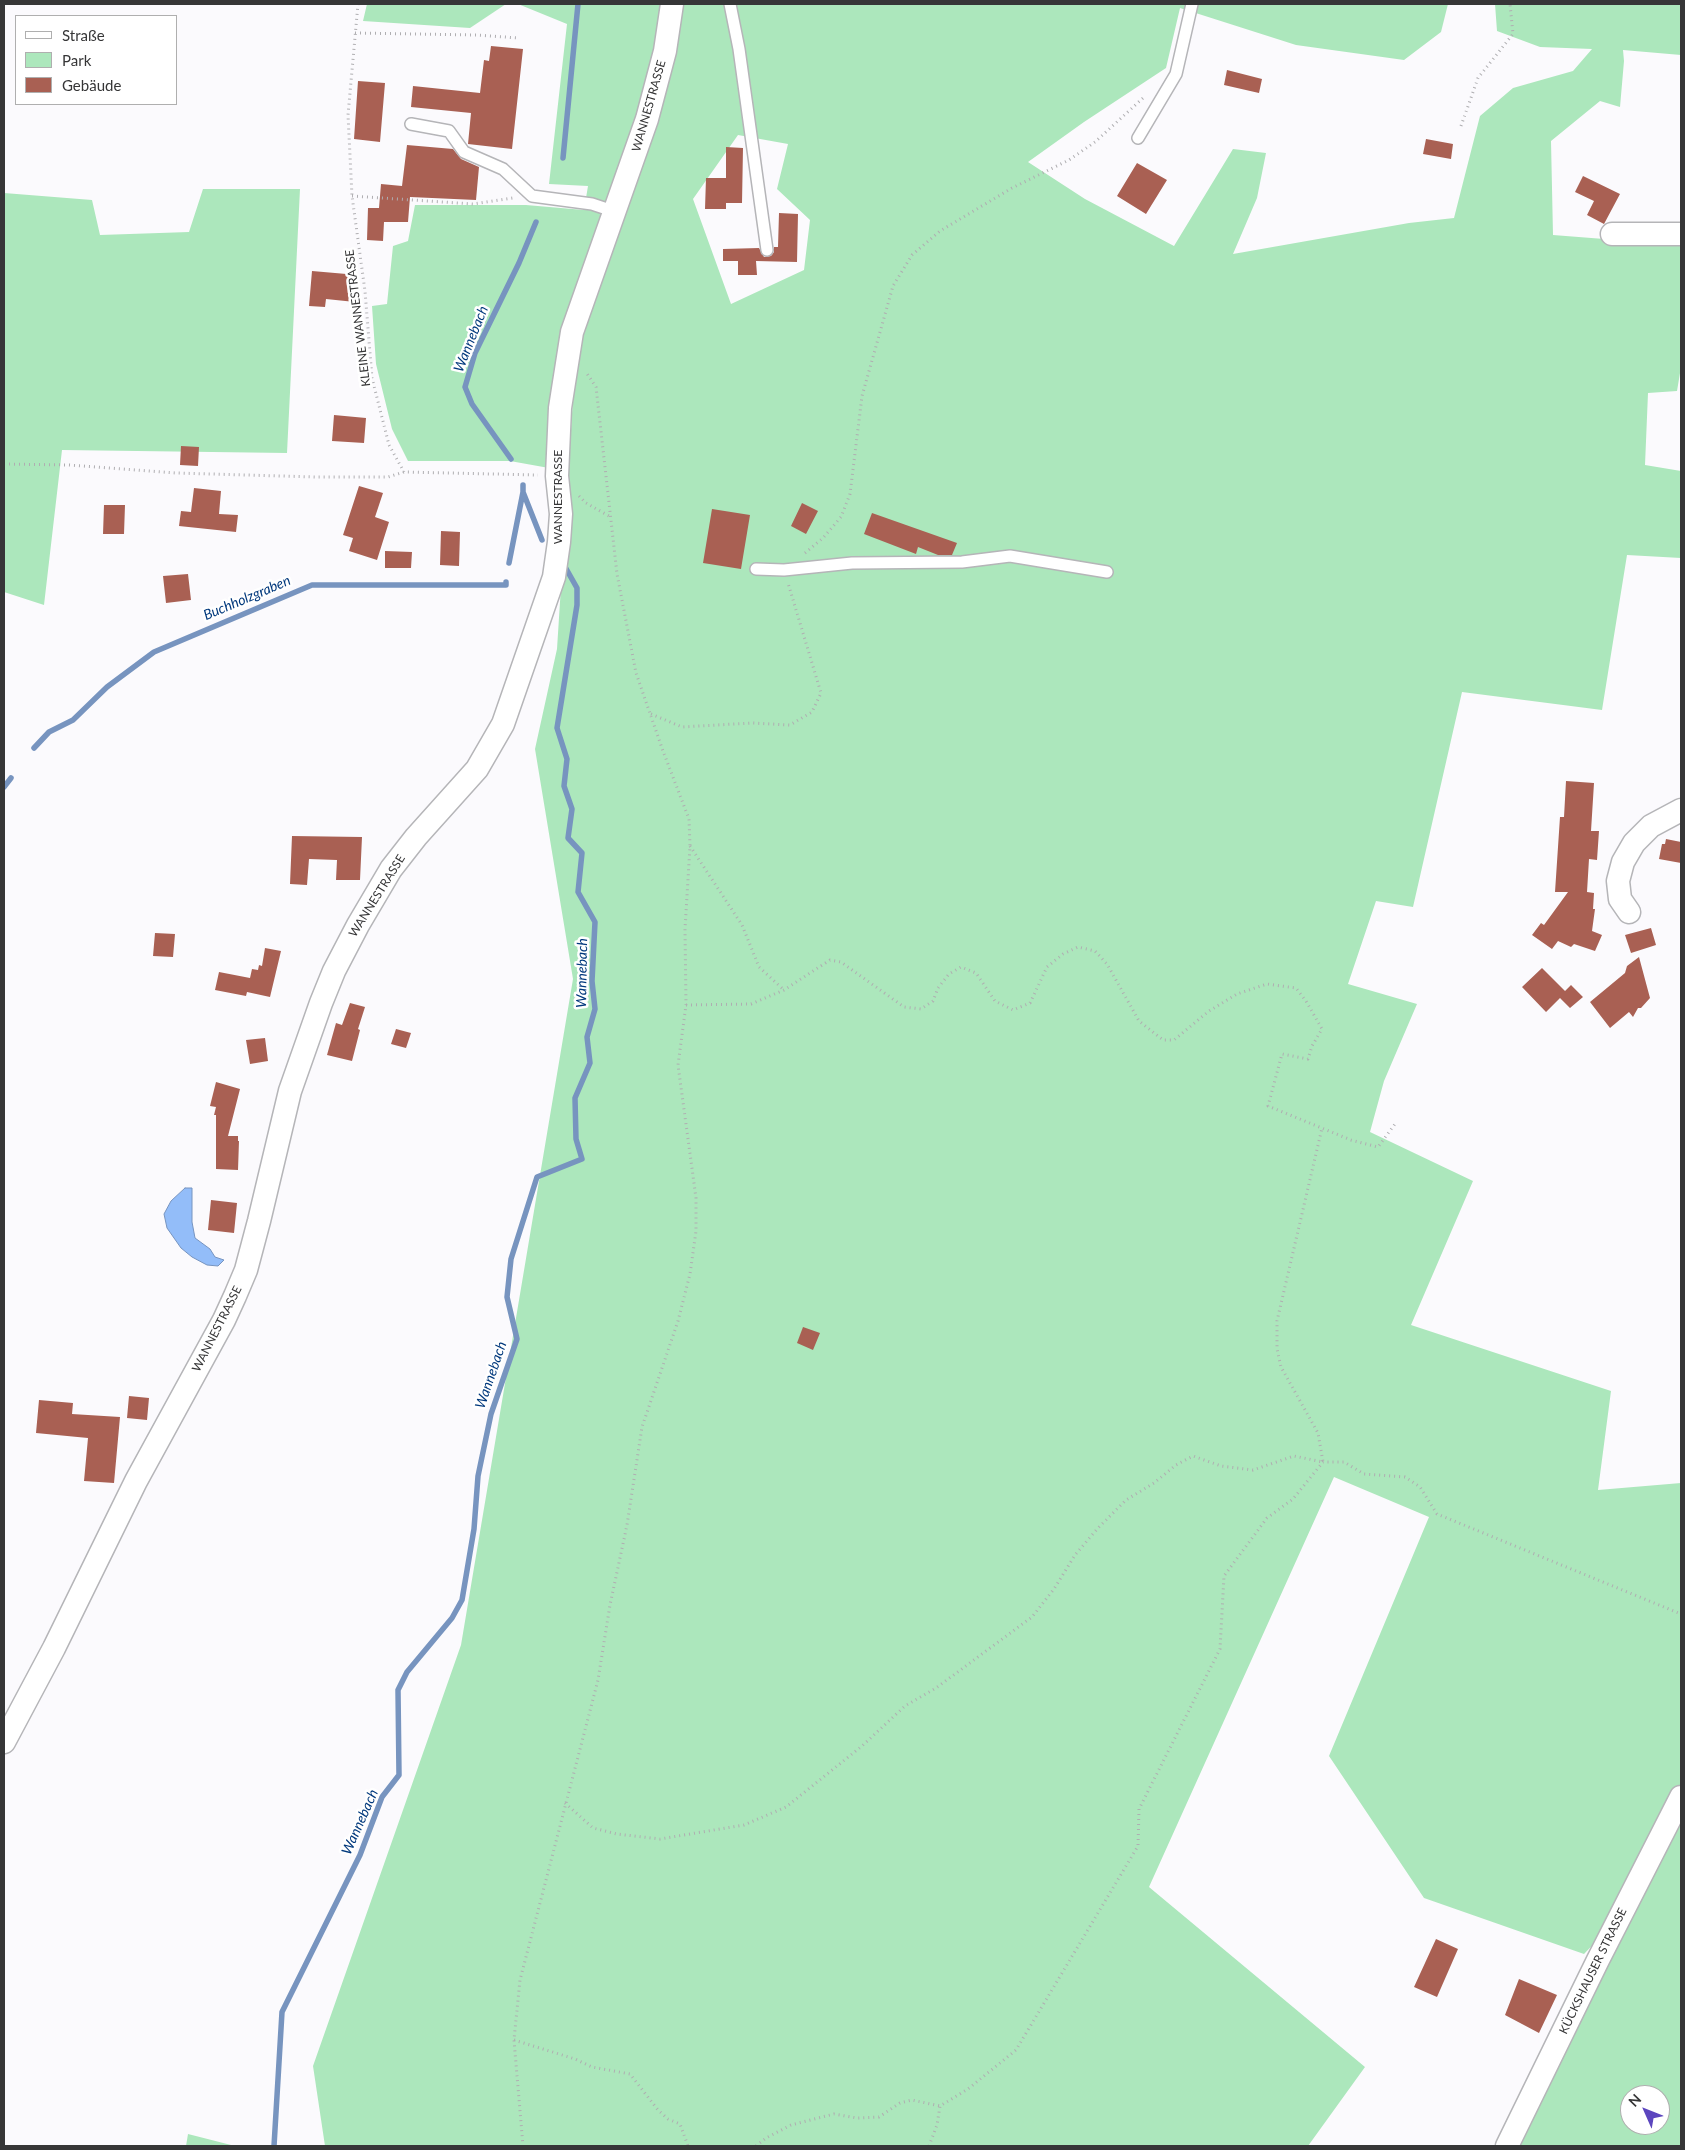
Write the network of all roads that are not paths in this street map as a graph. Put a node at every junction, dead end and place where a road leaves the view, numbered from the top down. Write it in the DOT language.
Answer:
graph roads {
  1 [pos="672,4"];
  2 [pos="730,4"];
  3 [pos="1192,4"];
  4 [pos="411,124"];
  5 [pos="1138,138"];
  6 [pos="616,212"];
  7 [pos="1612,234"];
  8 [pos="1681,234"];
  9 [pos="767,250"];
  10 [pos="756,569"];
  11 [pos="1107,572"];
  12 [pos="1681,810"];
  13 [pos="1629,912"];
  14 [pos="4,1742"];
  15 [pos="1681,1797"];
  16 [pos="1507,2146"];
  1 -- 6 [label="street, WANNESTRASSE"];
  2 -- 9 [label="lane"];
  3 -- 5 [label="lane"];
  4 -- 6 [label="lane"];
  6 -- 14 [label="street, WANNESTRASSE"];
  7 -- 8 [label="street"];
  10 -- 11 [label="lane"];
  12 -- 13 [label="street"];
  15 -- 16 [label="street, KÜCKSHAUSER STRASSE"];
}
